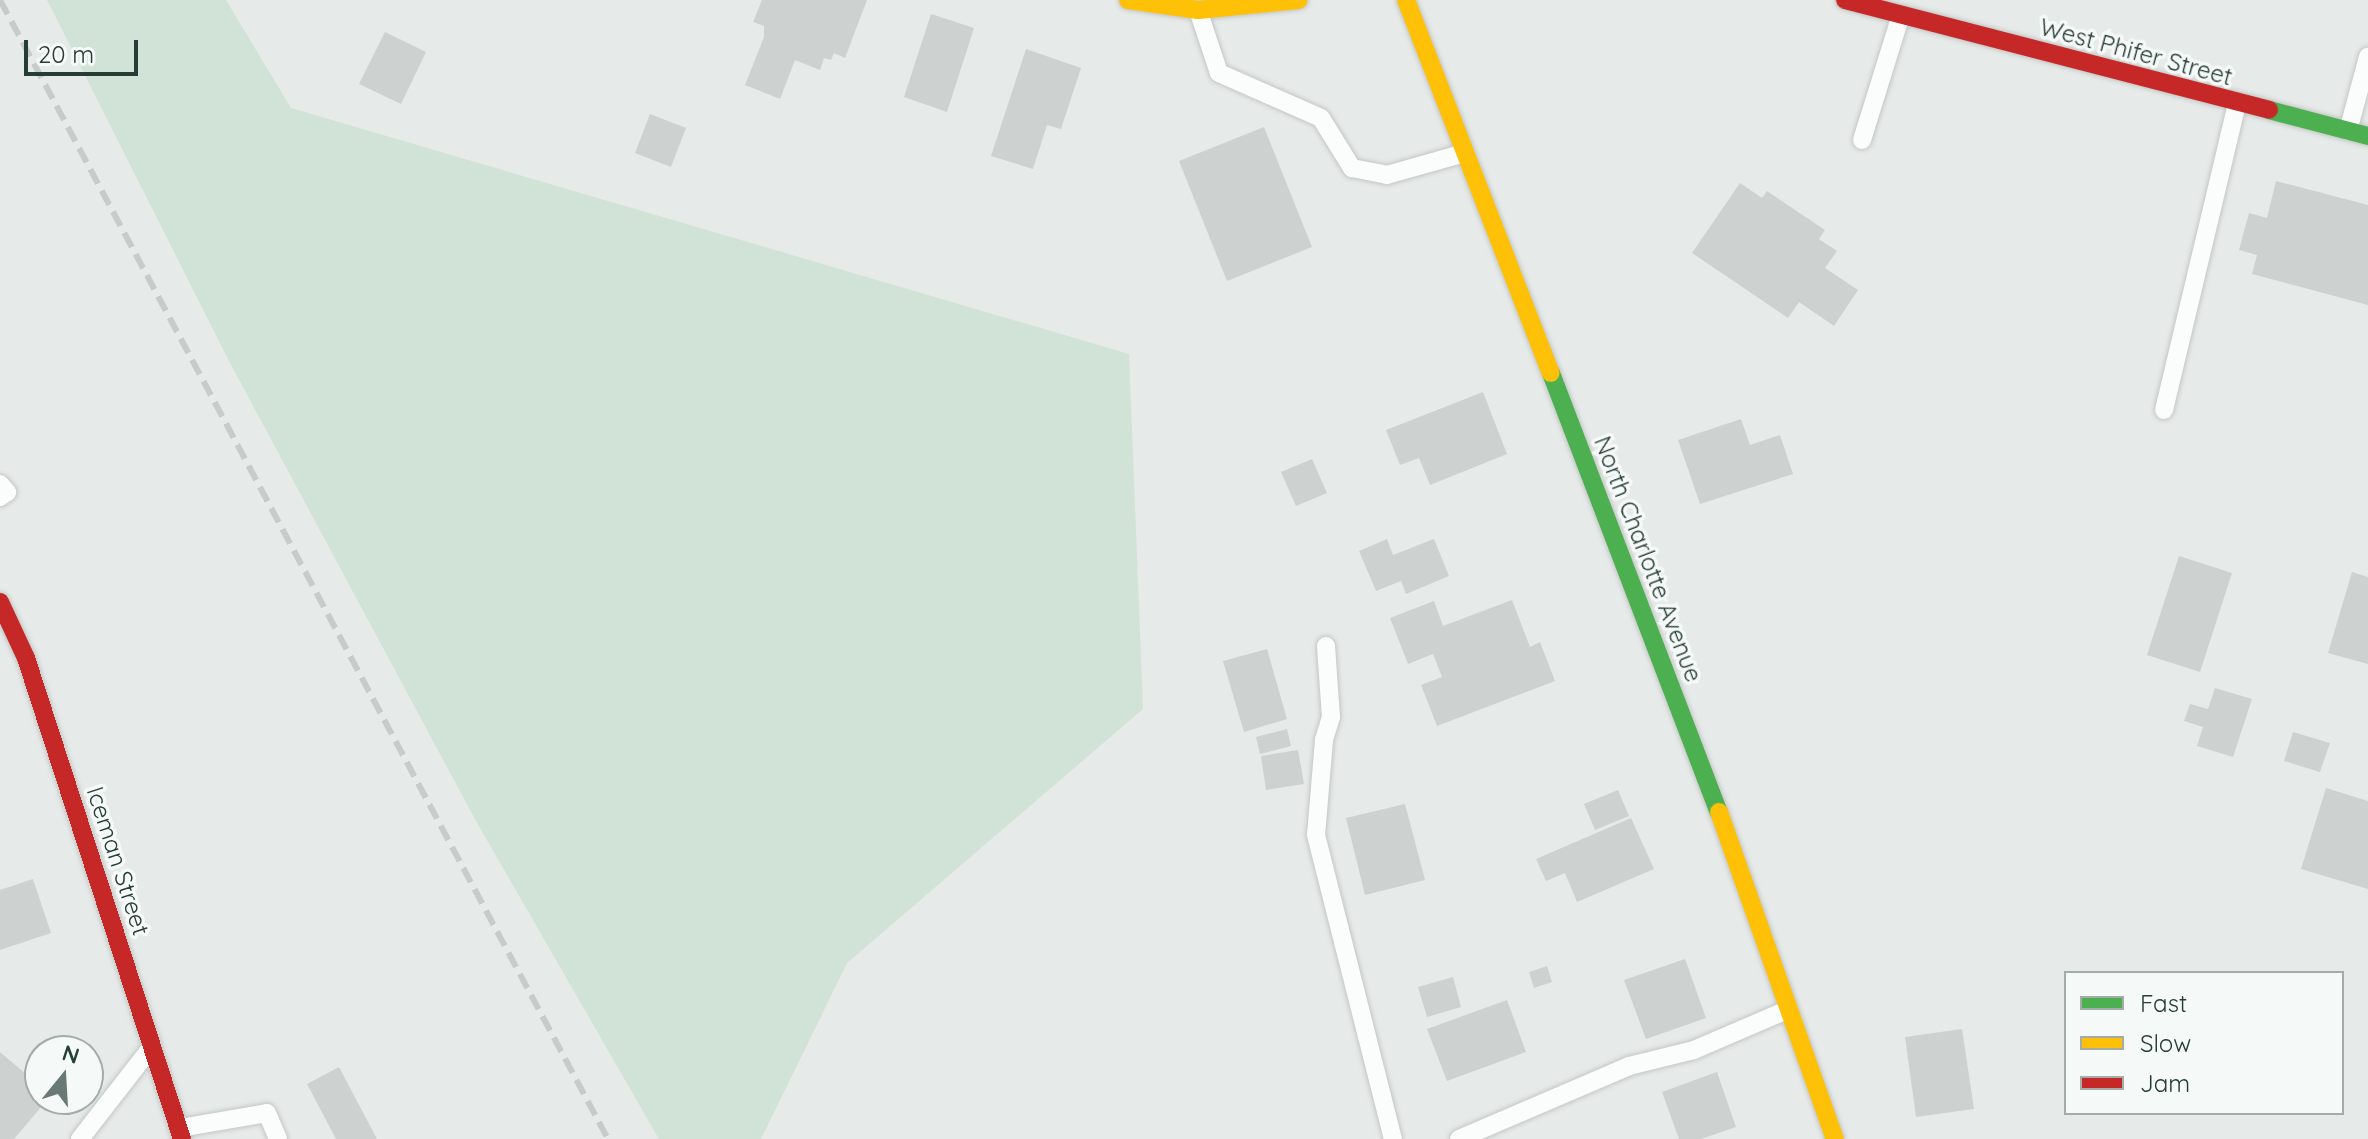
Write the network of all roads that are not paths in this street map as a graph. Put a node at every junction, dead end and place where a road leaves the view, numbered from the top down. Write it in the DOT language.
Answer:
graph roads {
  1 [pos="1128,0"];
  2 [pos="1299,0"];
  3 [pos="1406,0"];
  4 [pos="1845,0"];
  5 [pos="1198,10"];
  6 [pos="1901,15"];
  7 [pos="2368,57"];
  8 [pos="2237,104"];
  9 [pos="2348,131"];
  10 [pos="2368,136"];
  11 [pos="1862,140"];
  12 [pos="1465,153"];
  13 [pos="2164,410"];
  14 [pos="0,484"];
  15 [pos="0,497"];
  16 [pos="0,602"];
  17 [pos="1326,646"];
  18 [pos="1789,1009"];
  19 [pos="153,1045"];
  20 [pos="181,1134"];
  21 [pos="80,1139"];
  22 [pos="278,1139"];
  23 [pos="1393,1139"];
  24 [pos="1459,1139"];
  25 [pos="1835,1139"];
  1 -- 5 [label="main road"];
  2 -- 5 [label="main road"];
  3 -- 12 [label="main road, North Charlotte Avenue"];
  4 -- 6 [label="main road, West Phifer Street"];
  5 -- 12 [label="lane"];
  6 -- 8 [label="main road, West Phifer Street"];
  6 -- 11 [label="lane"];
  7 -- 9 [label="lane"];
  8 -- 9 [label="main road, West Phifer Street"];
  8 -- 13 [label="lane"];
  9 -- 10 [label="main road, West Phifer Street"];
  12 -- 18 [label="main road, North Charlotte Avenue"];
  14 -- 15 [label="lane"];
  16 -- 19 [label="main road, Iceman Street"];
  17 -- 23 [label="lane"];
  18 -- 24 [label="lane"];
  18 -- 25 [label="main road, North Charlotte Avenue"];
  19 -- 20 [label="main road, Iceman Street"];
  19 -- 21 [label="lane"];
  20 -- 22 [label="lane"];
}
